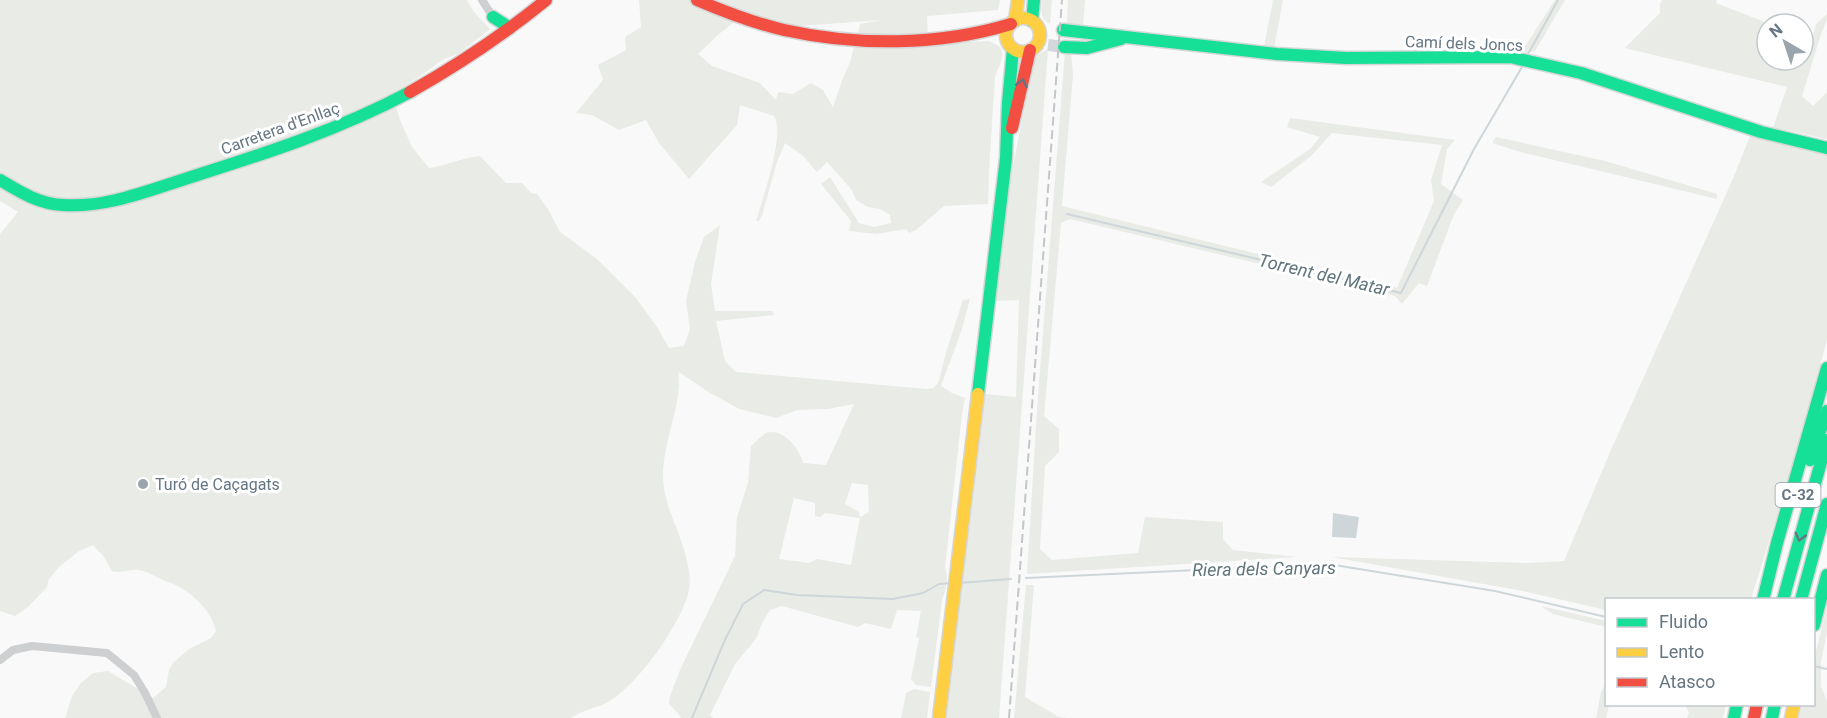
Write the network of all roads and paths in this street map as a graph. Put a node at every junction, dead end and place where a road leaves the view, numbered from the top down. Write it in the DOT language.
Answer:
graph roads {
  1 [pos="482,0"];
  2 [pos="546,0"];
  3 [pos="697,0"];
  4 [pos="1018,0"];
  5 [pos="1034,0"];
  6 [pos="493,17"];
  7 [pos="1013,22"];
  8 [pos="1034,24"];
  9 [pos="510,28"];
  10 [pos="1104,34"];
  11 [pos="960,36"];
  12 [pos="497,37"];
  13 [pos="1125,38"];
  14 [pos="1010,46"];
  15 [pos="1038,47"];
  16 [pos="1064,47"];
  17 [pos="1087,48"];
  18 [pos="1827,148"];
  19 [pos="1006,158"];
  20 [pos="0,180"];
  21 [pos="1827,368"];
  22 [pos="1827,411"];
  23 [pos="1827,440"];
  24 [pos="1827,504"];
  25 [pos="1827,534"];
  26 [pos="1827,575"];
  27 [pos="1769,578"];
  28 [pos="1764,598"];
  29 [pos="1784,598"];
  30 [pos="1802,598"];
  31 [pos="1812,598"];
  32 [pos="1815,621"];
  33 [pos="0,660"];
  34 [pos="157,718"];
  35 [pos="939,718"];
  1 -- 6 [label="street"];
  2 -- 9 [label="main road, Carretera d'Enllaç"];
  3 -- 11 [label="main road"];
  4 -- 7 [label="main road"];
  5 -- 8 [label="main road"];
  6 -- 9 [label="main road"];
  6 -- 12 [label="main road"];
  7 -- 8 [label="main road"];
  7 -- 11 [label="main road"];
  7 -- 14 [label="main road"];
  8 -- 10 [label="main road, Camí dels Joncs"];
  8 -- 15 [label="main road"];
  9 -- 12 [label="main road, Carretera d'Enllaç"];
  10 -- 13 [label="main road, Camí dels Joncs"];
  10 -- 17 [label="main road"];
  11 -- 14 [label="main road"];
  12 -- 20 [label="main road, Carretera d'Enllaç"];
  13 -- 17 [label="main road, Camí dels Joncs"];
  13 -- 18 [label="main road, Camí dels Joncs"];
  14 -- 15 [label="main road"];
  14 -- 19 [label="main road"];
  19 -- 15 [label="main road, one-way"];
  16 -- 17 [label="main road, Camí dels Joncs"];
  19 -- 35 [label="main road"];
  21 -- 27 [label="main road"];
  22 -- 27 [label="main road, C-32"];
  23 -- 29 [label="main road, C-32, one-way"];
  24 -- 30 [label="main road, C-32"];
  25 -- 31 [label="main road"];
  26 -- 32 [label="main road"];
  27 -- 28 [label="main road"];
  33 -- 34 [label="street"];
}
